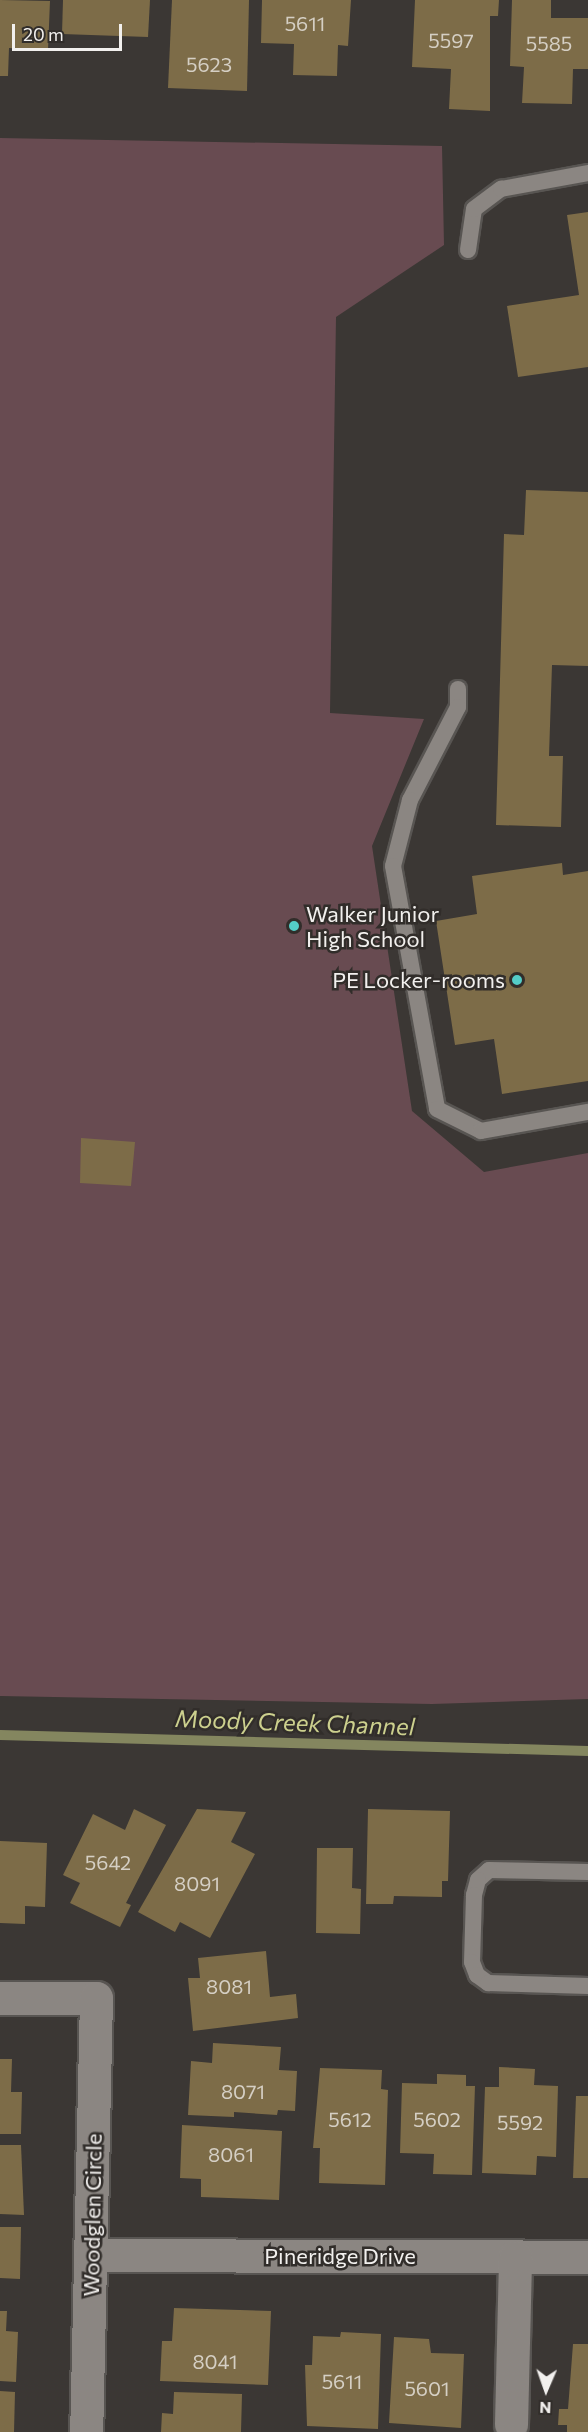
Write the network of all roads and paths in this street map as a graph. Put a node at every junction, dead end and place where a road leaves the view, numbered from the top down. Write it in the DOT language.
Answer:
graph roads {
  1 [pos="588,173"];
  2 [pos="468,250"];
  3 [pos="458,689"];
  4 [pos="588,1112"];
  5 [pos="588,1872"];
  6 [pos="588,1986"];
  7 [pos="0,1998"];
  8 [pos="91,2255"];
  9 [pos="515,2257"];
  10 [pos="588,2257"];
  11 [pos="511,2424"];
  12 [pos="86,2432"];
  1 -- 2 [label="lane"];
  3 -- 4 [label="lane"];
  5 -- 6 [label="lane"];
  7 -- 8 [label="street, Woodglen Circle"];
  8 -- 9 [label="street, Pineridge Drive"];
  8 -- 12 [label="street, Woodglen Circle"];
  9 -- 10 [label="street, Pineridge Drive"];
  9 -- 11 [label="street"];
}
